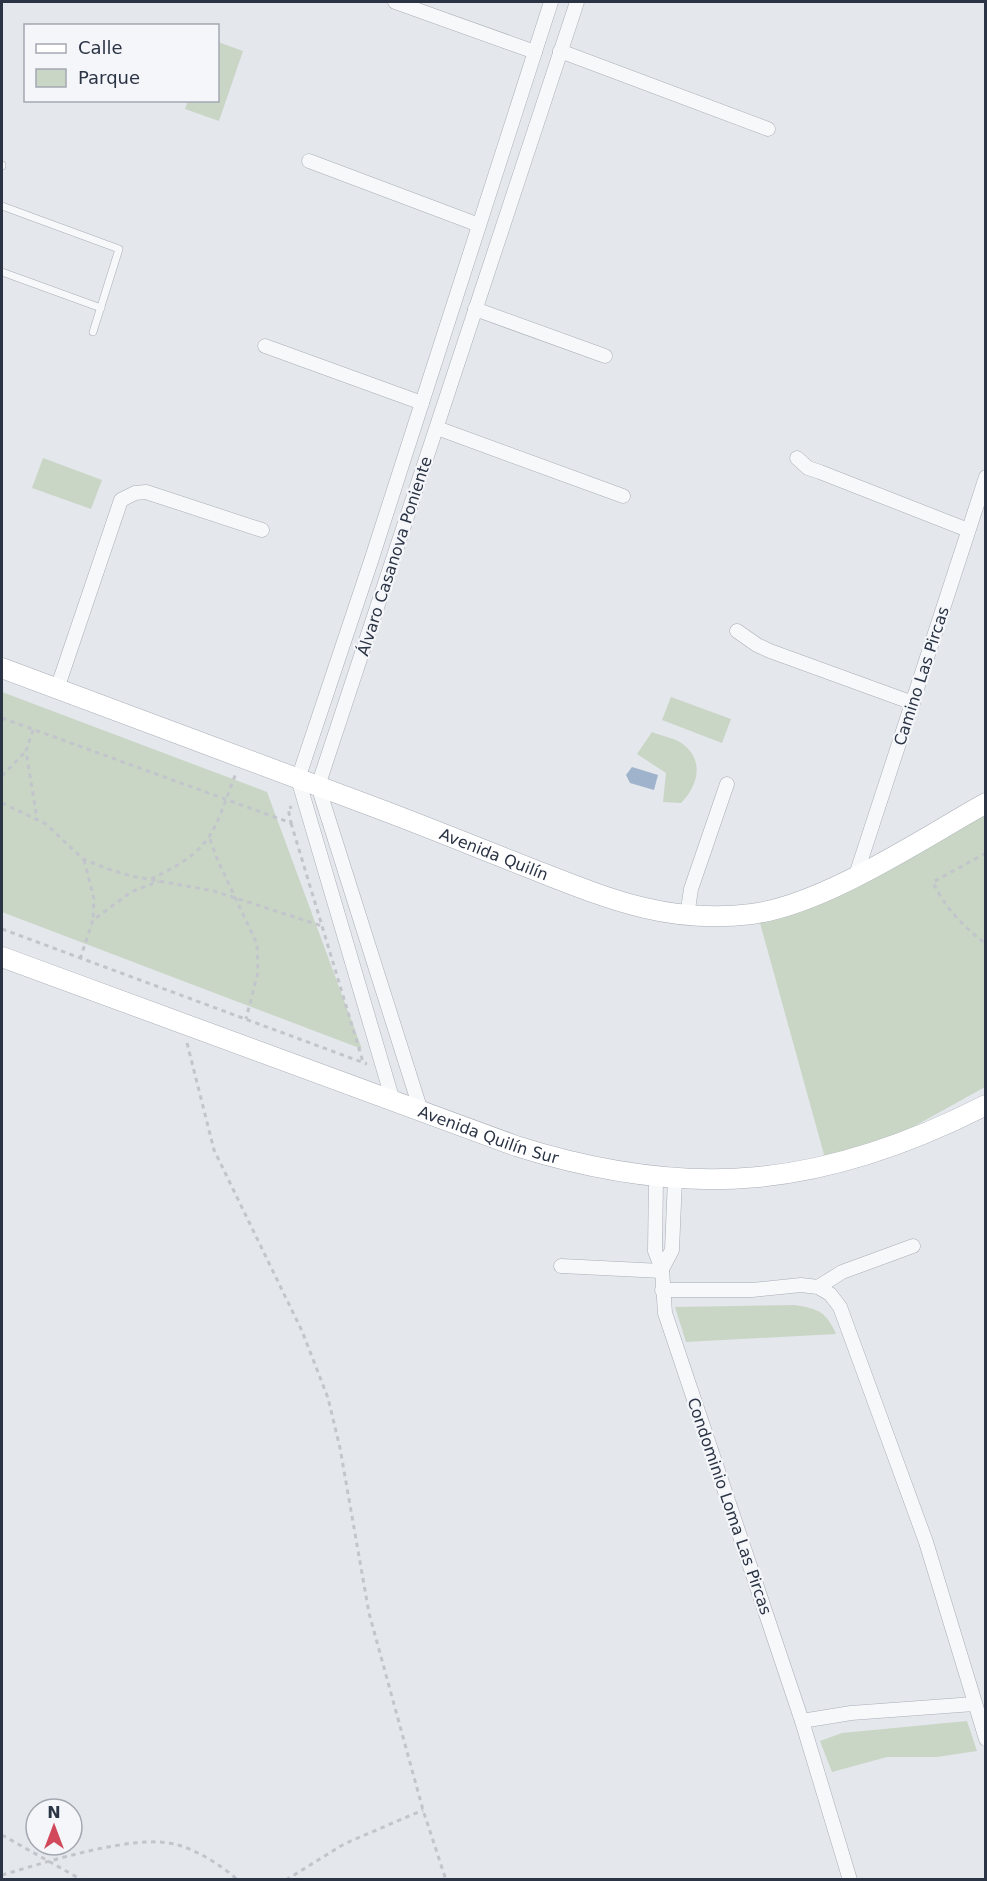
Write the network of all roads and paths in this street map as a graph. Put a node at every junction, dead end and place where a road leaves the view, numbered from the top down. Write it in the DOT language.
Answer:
graph roads {
  1 [pos="395,2"];
  2 [pos="551,2"];
  3 [pos="576,2"];
  4 [pos="560,51"];
  5 [pos="535,52"];
  6 [pos="768,129"];
  7 [pos="309,161"];
  8 [pos="2,206"];
  9 [pos="479,225"];
  10 [pos="2,272"];
  11 [pos="462,278"];
  12 [pos="484,285"];
  13 [pos="100,308"];
  14 [pos="475,309"];
  15 [pos="93,332"];
  16 [pos="265,346"];
  17 [pos="605,356"];
  18 [pos="422,403"];
  19 [pos="437,428"];
  20 [pos="797,458"];
  21 [pos="986,477"];
  22 [pos="623,496"];
  23 [pos="262,530"];
  24 [pos="968,530"];
  25 [pos="737,631"];
  26 [pos="2,668"];
  27 [pos="57,689"];
  28 [pos="913,703"];
  29 [pos="2,718"];
  30 [pos="33,730"];
  31 [pos="26,751"];
  32 [pos="242,758"];
  33 [pos="2,776"];
  34 [pos="298,779"];
  35 [pos="727,784"];
  36 [pos="318,786"];
  37 [pos="225,801"];
  38 [pos="2,803"];
  39 [pos="986,803"];
  40 [pos="306,804"];
  41 [pos="37,819"];
  42 [pos="291,823"];
  43 [pos="210,838"];
  44 [pos="986,853"];
  45 [pos="83,859"];
  46 [pos="856,875"];
  47 [pos="151,879"];
  48 [pos="160,881"];
  49 [pos="234,897"];
  50 [pos="687,916"];
  51 [pos="93,920"];
  52 [pos="322,926"];
  53 [pos="2,930"];
  54 [pos="986,944"];
  55 [pos="2,957"];
  56 [pos="80,959"];
  57 [pos="246,1019"];
  58 [pos="189,1057"];
  59 [pos="363,1062"];
  60 [pos="383,1069"];
  61 [pos="393,1101"];
  62 [pos="985,1107"];
  63 [pos="421,1111"];
  64 [pos="666,1178"];
  65 [pos="913,1246"];
  66 [pos="561,1266"];
  67 [pos="662,1270"];
  68 [pos="819,1287"];
  69 [pos="662,1290"];
  70 [pos="974,1704"];
  71 [pos="802,1721"];
  72 [pos="986,1738"];
  73 [pos="423,1809"];
  74 [pos="2,1835"];
  75 [pos="49,1861"];
  76 [pos="2,1875"];
  77 [pos="82,1880"];
  78 [pos="238,1880"];
  79 [pos="286,1880"];
  80 [pos="446,1880"];
  81 [pos="850,1880"];
  1 -- 5 [label="street"];
  2 -- 5 [label="street, Álvaro Casanova Poniente"];
  3 -- 4 [label="street, Álvaro Casanova Poniente"];
  4 -- 6 [label="street"];
  4 -- 12 [label="street, Álvaro Casanova Poniente"];
  5 -- 9 [label="street, Álvaro Casanova Poniente"];
  7 -- 9 [label="street"];
  8 -- 13 [label="lane"];
  9 -- 11 [label="street, Álvaro Casanova Poniente"];
  10 -- 13 [label="lane"];
  11 -- 12 [label="street"];
  11 -- 18 [label="street, Álvaro Casanova Poniente"];
  12 -- 14 [label="street, Álvaro Casanova Poniente"];
  13 -- 15 [label="lane"];
  14 -- 17 [label="street"];
  14 -- 19 [label="street, Álvaro Casanova Poniente"];
  16 -- 18 [label="street"];
  18 -- 34 [label="street, Álvaro Casanova Poniente"];
  19 -- 22 [label="street"];
  19 -- 36 [label="street, Álvaro Casanova Poniente"];
  20 -- 24 [label="street"];
  21 -- 24 [label="street, Camino Las Pircas"];
  23 -- 27 [label="street"];
  24 -- 28 [label="street, Camino Las Pircas"];
  25 -- 28 [label="street"];
  26 -- 27 [label="street, Avenida Quilín"];
  27 -- 32 [label="street, Avenida Quilín"];
  28 -- 46 [label="street, Camino Las Pircas"];
  29 -- 30 [label="path"];
  30 -- 31 [label="path"];
  30 -- 37 [label="path"];
  31 -- 33 [label="path"];
  31 -- 41 [label="path"];
  32 -- 34 [label="street, Avenida Quilín"];
  32 -- 37 [label="path"];
  34 -- 36 [label="street, Avenida Quilín"];
  34 -- 40 [label="street"];
  35 -- 50 [label="street"];
  36 -- 50 [label="street, Avenida Quilín"];
  36 -- 63 [label="street"];
  37 -- 42 [label="path"];
  37 -- 43 [label="path"];
  38 -- 41 [label="path"];
  39 -- 46 [label="street, Avenida Quilín"];
  40 -- 42 [label="path"];
  40 -- 60 [label="street"];
  41 -- 45 [label="path"];
  42 -- 52 [label="path"];
  43 -- 47 [label="path"];
  43 -- 49 [label="path"];
  44 -- 54 [label="path"];
  45 -- 47 [label="path"];
  45 -- 51 [label="path"];
  46 -- 50 [label="street, Avenida Quilín"];
  47 -- 48 [label="path"];
  48 -- 49 [label="path"];
  48 -- 51 [label="path"];
  49 -- 52 [label="path"];
  49 -- 57 [label="path"];
  51 -- 56 [label="path"];
  52 -- 59 [label="path"];
  53 -- 56 [label="path"];
  55 -- 61 [label="street, Avenida Quilín Sur"];
  56 -- 57 [label="path"];
  57 -- 59 [label="path"];
  58 -- 73 [label="path"];
  59 -- 60 [label="path"];
  60 -- 61 [label="street"];
  61 -- 63 [label="street, Avenida Quilín Sur"];
  62 -- 64 [label="street, Avenida Quilín Sur"];
  63 -- 64 [label="street, Avenida Quilín Sur"];
  64 -- 67 [label="street, Condominio Loma Las Pircas"];
  65 -- 68 [label="street"];
  66 -- 67 [label="street"];
  67 -- 69 [label="street, Condominio Loma Las Pircas"];
  68 -- 69 [label="street"];
  68 -- 70 [label="street"];
  69 -- 71 [label="street, Condominio Loma Las Pircas"];
  70 -- 71 [label="street"];
  70 -- 72 [label="street"];
  71 -- 81 [label="street, Condominio Loma Las Pircas"];
  73 -- 79 [label="path"];
  73 -- 80 [label="path"];
  74 -- 75 [label="path"];
  75 -- 76 [label="path"];
  75 -- 77 [label="path"];
  75 -- 78 [label="path"];
}
